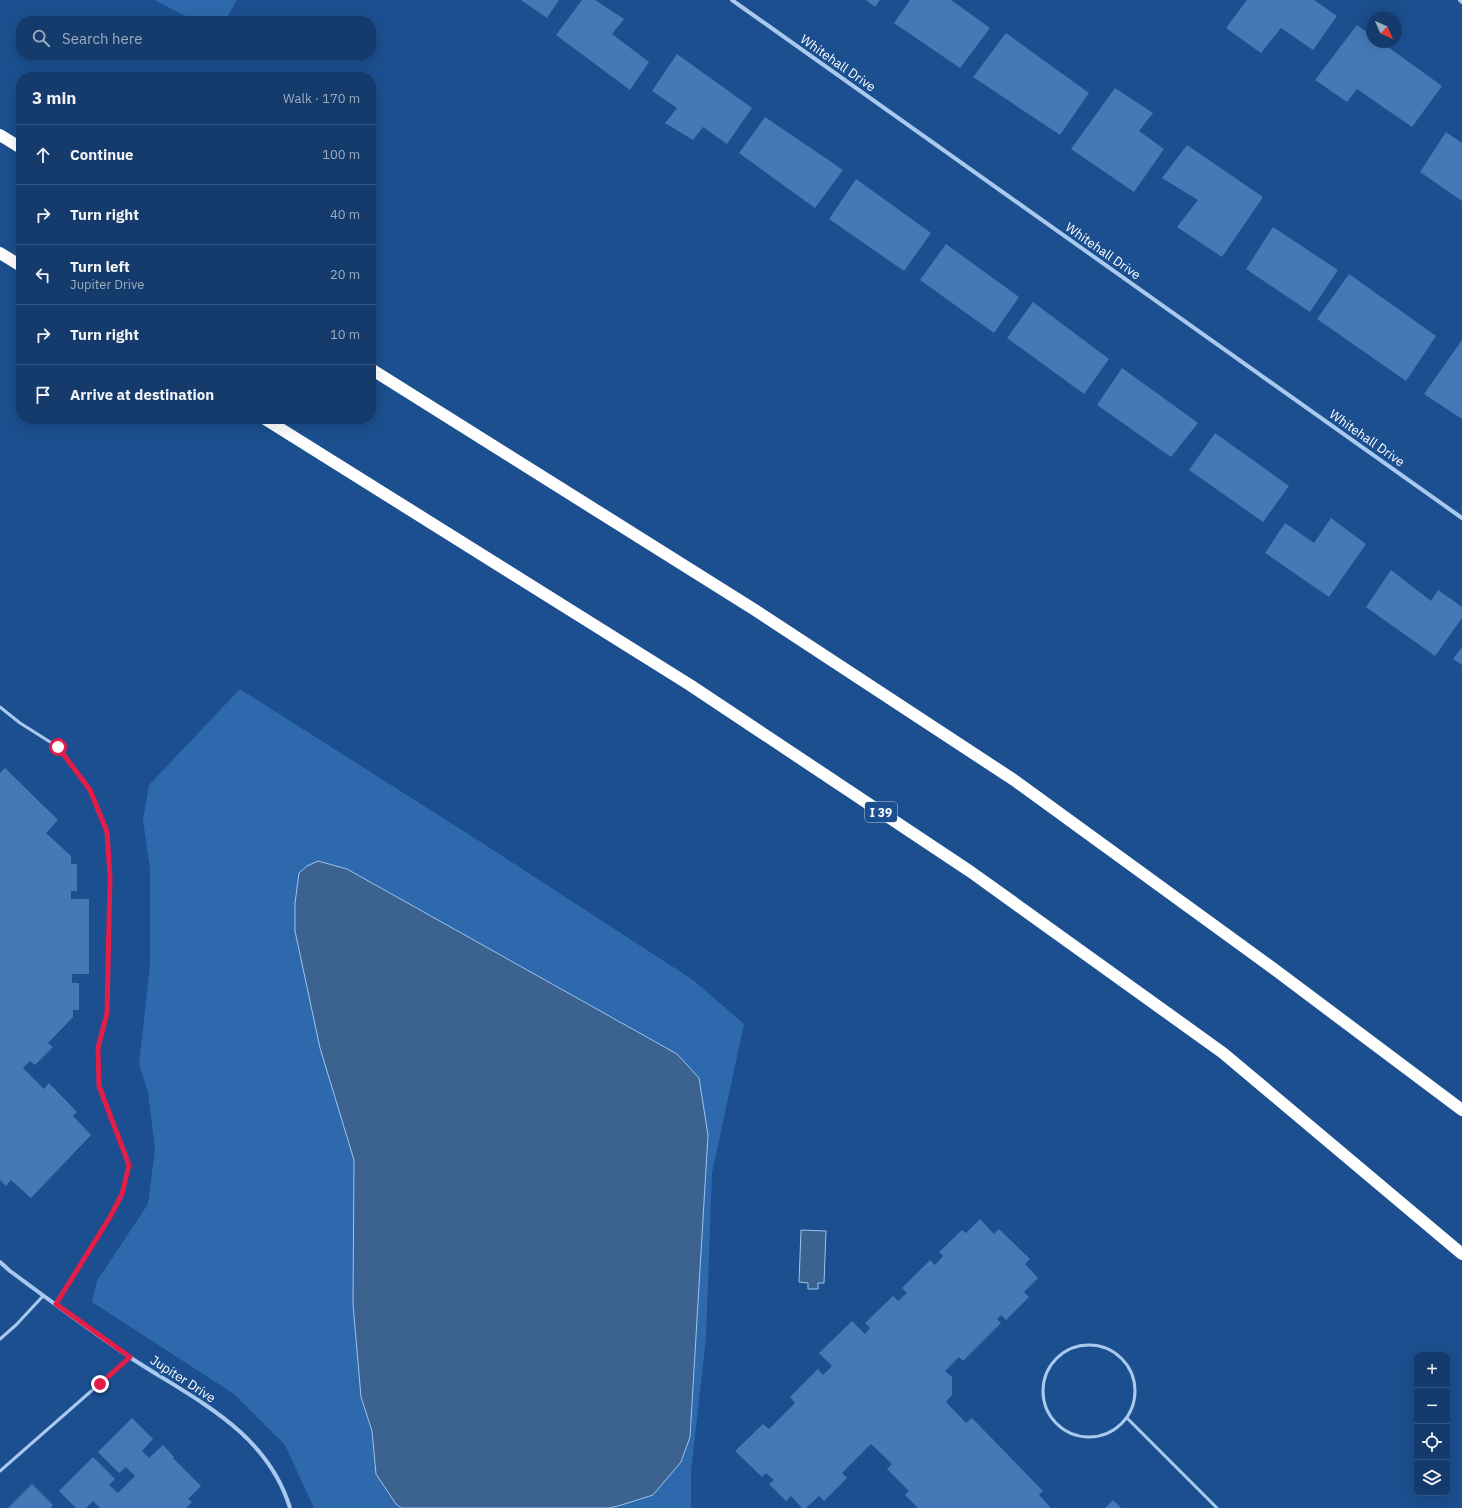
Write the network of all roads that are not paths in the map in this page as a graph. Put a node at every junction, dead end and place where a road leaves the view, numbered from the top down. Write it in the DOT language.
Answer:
graph roads {
  1 [pos="732,0"];
  2 [pos="1460,0"];
  3 [pos="1462,2"];
  4 [pos="0,135"];
  5 [pos="16,145"];
  6 [pos="0,253"];
  7 [pos="16,263"];
  8 [pos="376,371"];
  9 [pos="273,424"];
  10 [pos="1462,518"];
  11 [pos="0,707"];
  12 [pos="1462,1110"];
  13 [pos="1462,1254"];
  14 [pos="0,1262"];
  15 [pos="43,1296"];
  16 [pos="56,1304"];
  17 [pos="0,1339"];
  18 [pos="130,1357"];
  19 [pos="1127,1418"];
  20 [pos="0,1471"];
  21 [pos="290,1508"];
  22 [pos="1217,1508"];
  1 -- 10 [label="street, Whitehall Drive"];
  2 -- 3 [label="street"];
  4 -- 5 [label="highway"];
  6 -- 7 [label="highway"];
  8 -- 12 [label="highway"];
  9 -- 13 [label="highway, I 39"];
  11 -- 16 [label="lane"];
  14 -- 15 [label="street, Jupiter Drive"];
  15 -- 16 [label="street, Jupiter Drive"];
  15 -- 17 [label="lane"];
  16 -- 18 [label="street, Jupiter Drive"];
  18 -- 20 [label="lane"];
  18 -- 21 [label="street, Jupiter Drive"];
  19 -- 19 [label="lane"];
  19 -- 22 [label="lane"];
}
